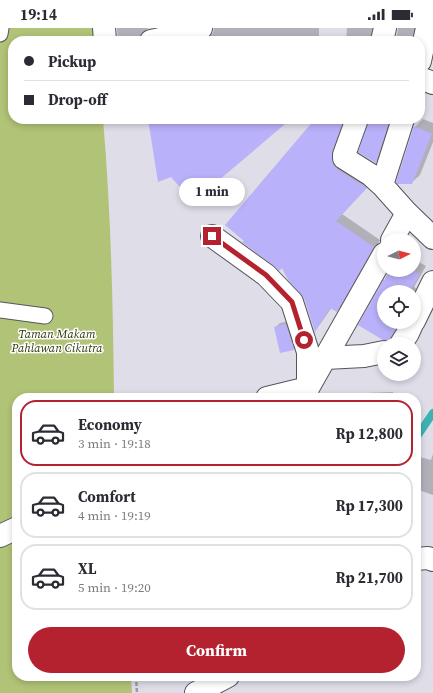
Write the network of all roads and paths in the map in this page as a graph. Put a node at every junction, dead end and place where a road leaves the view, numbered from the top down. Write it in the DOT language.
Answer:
graph roads {
  1 [pos="1,28"];
  2 [pos="201,28"];
  3 [pos="0,34"];
  4 [pos="174,36"];
  5 [pos="355,124"];
  6 [pos="401,124"];
  7 [pos="382,185"];
  8 [pos="407,213"];
  9 [pos="396,233"];
  10 [pos="212,236"];
  11 [pos="433,238"];
  12 [pos="377,267"];
  13 [pos="433,282"];
  14 [pos="421,307"];
  15 [pos="0,310"];
  16 [pos="45,316"];
  17 [pos="377,353"];
  18 [pos="326,358"];
  19 [pos="307,393"];
  20 [pos="12,530"];
  21 [pos="0,536"];
  22 [pos="421,559"];
  23 [pos="433,560"];
  24 [pos="136,681"];
  25 [pos="219,681"];
  26 [pos="137,693"];
  27 [pos="196,693"];
  1 -- 3 [label="lane"];
  2 -- 4 [label="street"];
  5 -- 7 [label="street"];
  6 -- 7 [label="street"];
  7 -- 8 [label="street"];
  8 -- 9 [label="street"];
  8 -- 11 [label="street"];
  10 -- 19 [label="street"];
  12 -- 18 [label="street"];
  13 -- 14 [label="street"];
  15 -- 16 [label="lane"];
  17 -- 18 [label="street"];
  18 -- 19 [label="street"];
  20 -- 21 [label="street"];
  22 -- 23 [label="street"];
  24 -- 26 [label="path"];
  25 -- 27 [label="street"];
}
